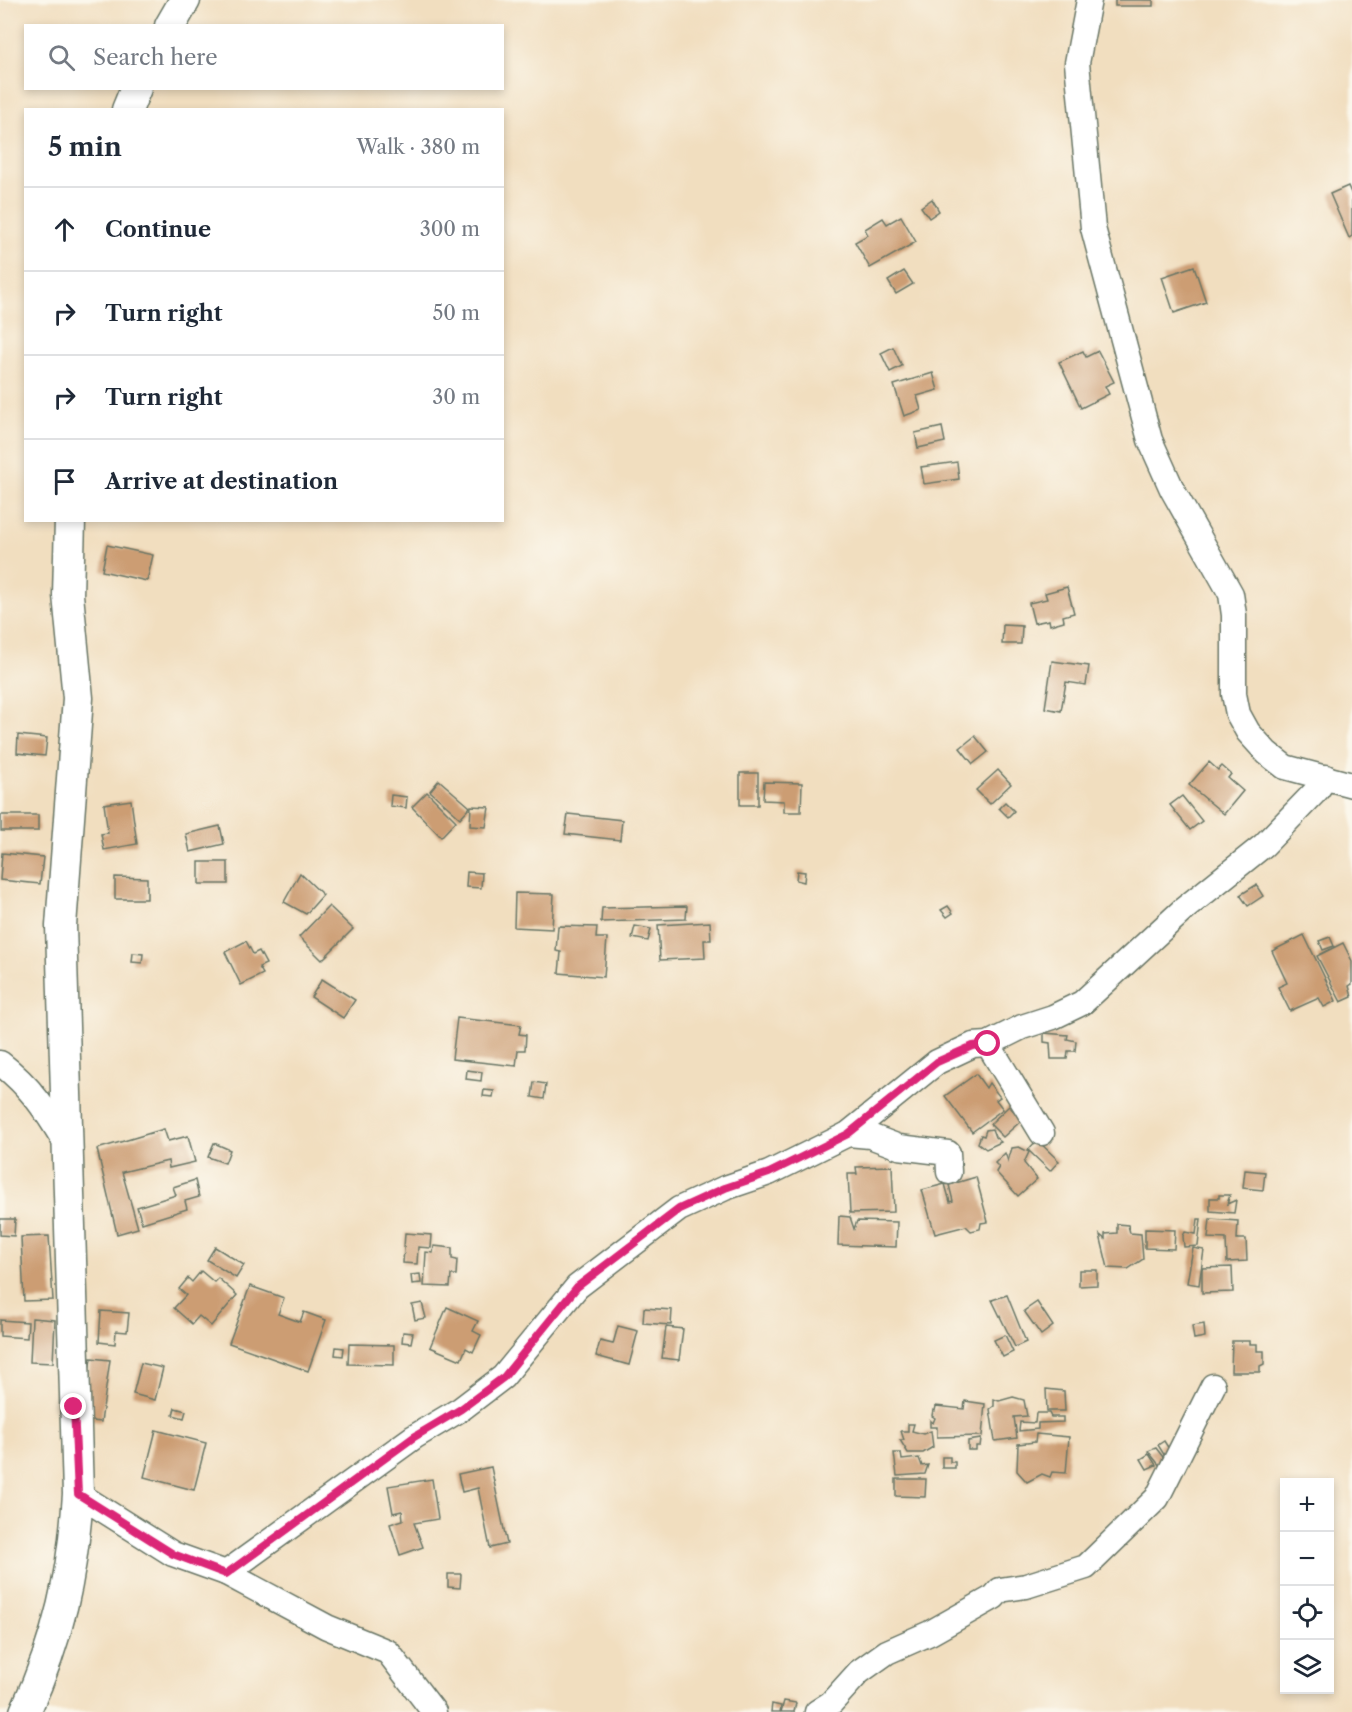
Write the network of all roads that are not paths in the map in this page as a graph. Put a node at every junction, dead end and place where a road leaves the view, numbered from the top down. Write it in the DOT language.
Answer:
graph roads {
  1 [pos="185,0"];
  2 [pos="1089,0"];
  3 [pos="171,24"];
  4 [pos="135,90"];
  5 [pos="128,108"];
  6 [pos="70,522"];
  7 [pos="1285,766"];
  8 [pos="1326,777"];
  9 [pos="1352,785"];
  10 [pos="1298,810"];
  11 [pos="988,1044"];
  12 [pos="0,1063"];
  13 [pos="1042,1133"];
  14 [pos="848,1134"];
  15 [pos="66,1144"];
  16 [pos="949,1172"];
  17 [pos="1213,1386"];
  18 [pos="78,1494"];
  19 [pos="226,1574"];
  20 [pos="25,1712"];
  21 [pos="434,1712"];
  22 [pos="818,1712"];
  1 -- 3 [label="street"];
  2 -- 7 [label="street"];
  4 -- 5 [label="street"];
  6 -- 15 [label="street"];
  7 -- 8 [label="street"];
  7 -- 10 [label="street"];
  8 -- 9 [label="street"];
  8 -- 10 [label="street"];
  10 -- 11 [label="street"];
  11 -- 13 [label="street"];
  11 -- 14 [label="street"];
  12 -- 15 [label="street"];
  14 -- 16 [label="street"];
  14 -- 19 [label="street"];
  15 -- 18 [label="street"];
  17 -- 22 [label="street"];
  18 -- 19 [label="street"];
  18 -- 20 [label="street"];
  19 -- 21 [label="street"];
}
